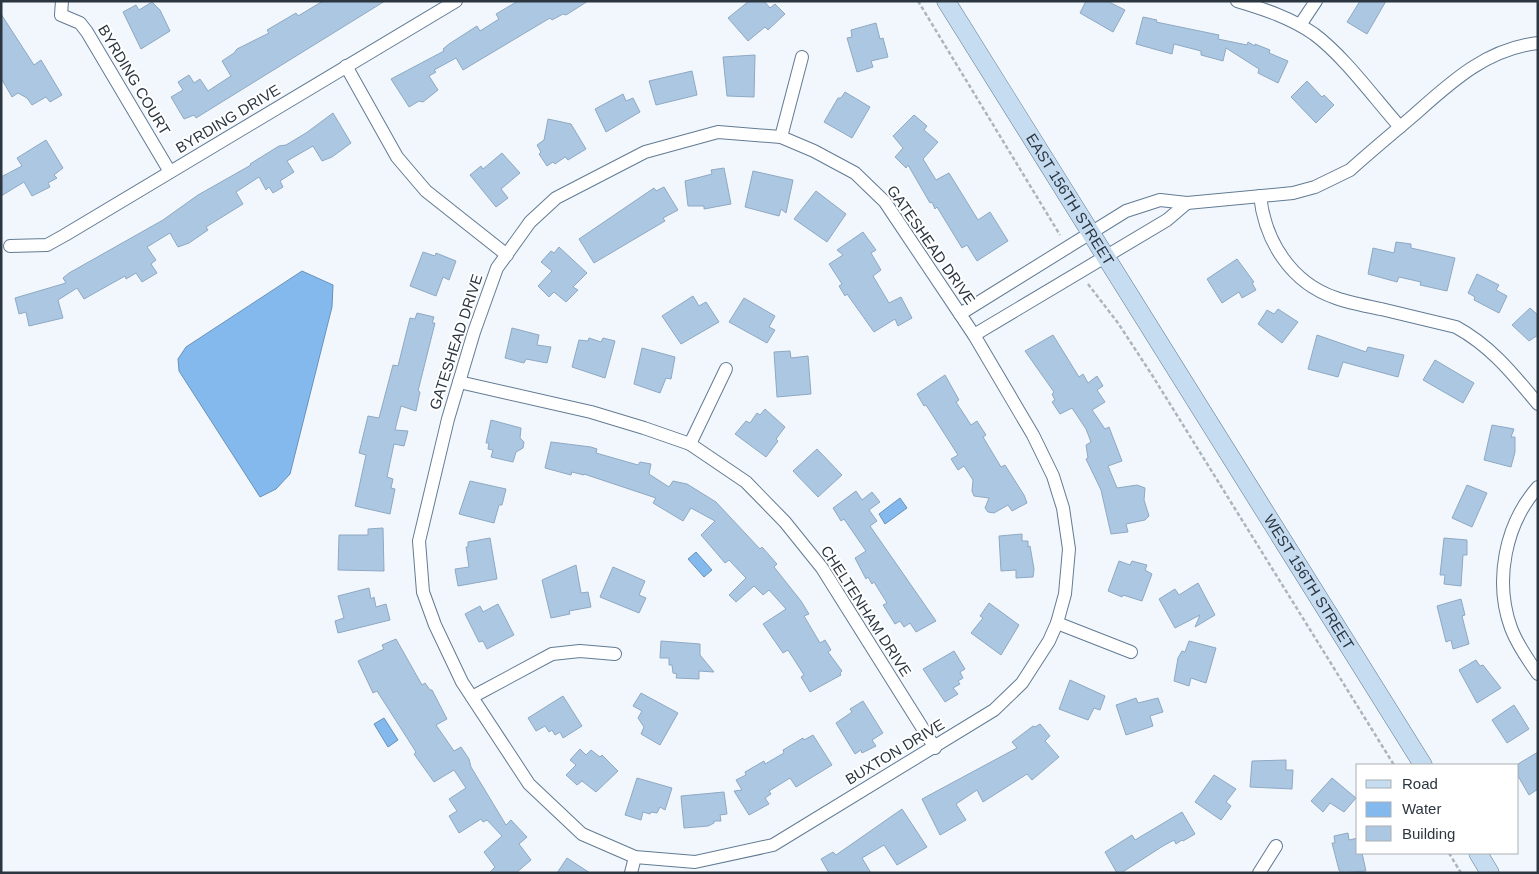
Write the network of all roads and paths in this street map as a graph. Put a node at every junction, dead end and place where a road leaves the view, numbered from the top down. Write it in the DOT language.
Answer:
graph roads {
  1 [pos="62,1"];
  2 [pos="456,1"];
  3 [pos="918,1"];
  4 [pos="946,1"];
  5 [pos="1237,1"];
  6 [pos="1316,1"];
  7 [pos="1300,25"];
  8 [pos="1538,43"];
  9 [pos="802,57"];
  10 [pos="346,66"];
  11 [pos="1400,127"];
  12 [pos="781,137"];
  13 [pos="170,172"];
  14 [pos="1260,196"];
  15 [pos="1187,203"];
  16 [pos="1091,233"];
  17 [pos="10,246"];
  18 [pos="1068,249"];
  19 [pos="507,254"];
  20 [pos="1105,256"];
  21 [pos="1080,270"];
  22 [pos="960,314"];
  23 [pos="974,335"];
  24 [pos="726,369"];
  25 [pos="459,382"];
  26 [pos="1193,398"];
  27 [pos="1538,404"];
  28 [pos="690,444"];
  29 [pos="1538,487"];
  30 [pos="1057,623"];
  31 [pos="1131,652"];
  32 [pos="615,654"];
  33 [pos="1538,674"];
  34 [pos="472,697"];
  35 [pos="935,748"];
  36 [pos="1393,764"];
  37 [pos="1422,764"];
  38 [pos="1276,846"];
  39 [pos="1450,854"];
  40 [pos="1479,854"];
  41 [pos="635,857"];
  42 [pos="631,873"];
  43 [pos="1259,873"];
  44 [pos="1461,873"];
  45 [pos="1490,873"];
  1 -- 13 [label="street, BYRDING COURT"];
  2 -- 10 [label="street, BYRDING DRIVE"];
  3 -- 18 [label="path"];
  4 -- 16 [label="street, EAST 156TH STREET"];
  5 -- 7 [label="street"];
  6 -- 7 [label="street"];
  7 -- 11 [label="street"];
  8 -- 11 [label="street"];
  9 -- 12 [label="street"];
  10 -- 13 [label="street, BYRDING DRIVE"];
  10 -- 19 [label="street"];
  11 -- 14 [label="street"];
  12 -- 19 [label="street, GATESHEAD DRIVE"];
  12 -- 22 [label="street, GATESHEAD DRIVE"];
  13 -- 17 [label="street, BYRDING DRIVE"];
  14 -- 15 [label="street"];
  14 -- 27 [label="street"];
  15 -- 16 [label="street"];
  15 -- 20 [label="street"];
  16 -- 18 [label="street"];
  16 -- 20 [label="street, EAST 156TH STREET"];
  18 -- 22 [label="street"];
  19 -- 25 [label="street, GATESHEAD DRIVE"];
  20 -- 21 [label="street"];
  20 -- 26 [label="street, EAST 156TH STREET"];
  21 -- 23 [label="street"];
  21 -- 36 [label="path"];
  22 -- 23 [label="street, GATESHEAD DRIVE"];
  23 -- 30 [label="street, BUXTON DRIVE"];
  24 -- 28 [label="street"];
  25 -- 28 [label="street, CHELTENHAM DRIVE"];
  25 -- 34 [label="street, GATESHEAD DRIVE"];
  26 -- 37 [label="street, WEST 156TH STREET"];
  28 -- 35 [label="street, CHELTENHAM DRIVE"];
  29 -- 33 [label="street"];
  30 -- 31 [label="street"];
  30 -- 35 [label="street, BUXTON DRIVE"];
  32 -- 34 [label="street"];
  34 -- 41 [label="street, BUXTON DRIVE"];
  35 -- 41 [label="street, BUXTON DRIVE"];
  38 -- 43 [label="street"];
  39 -- 44 [label="path"];
  40 -- 45 [label="street"];
  41 -- 42 [label="street"];
}
